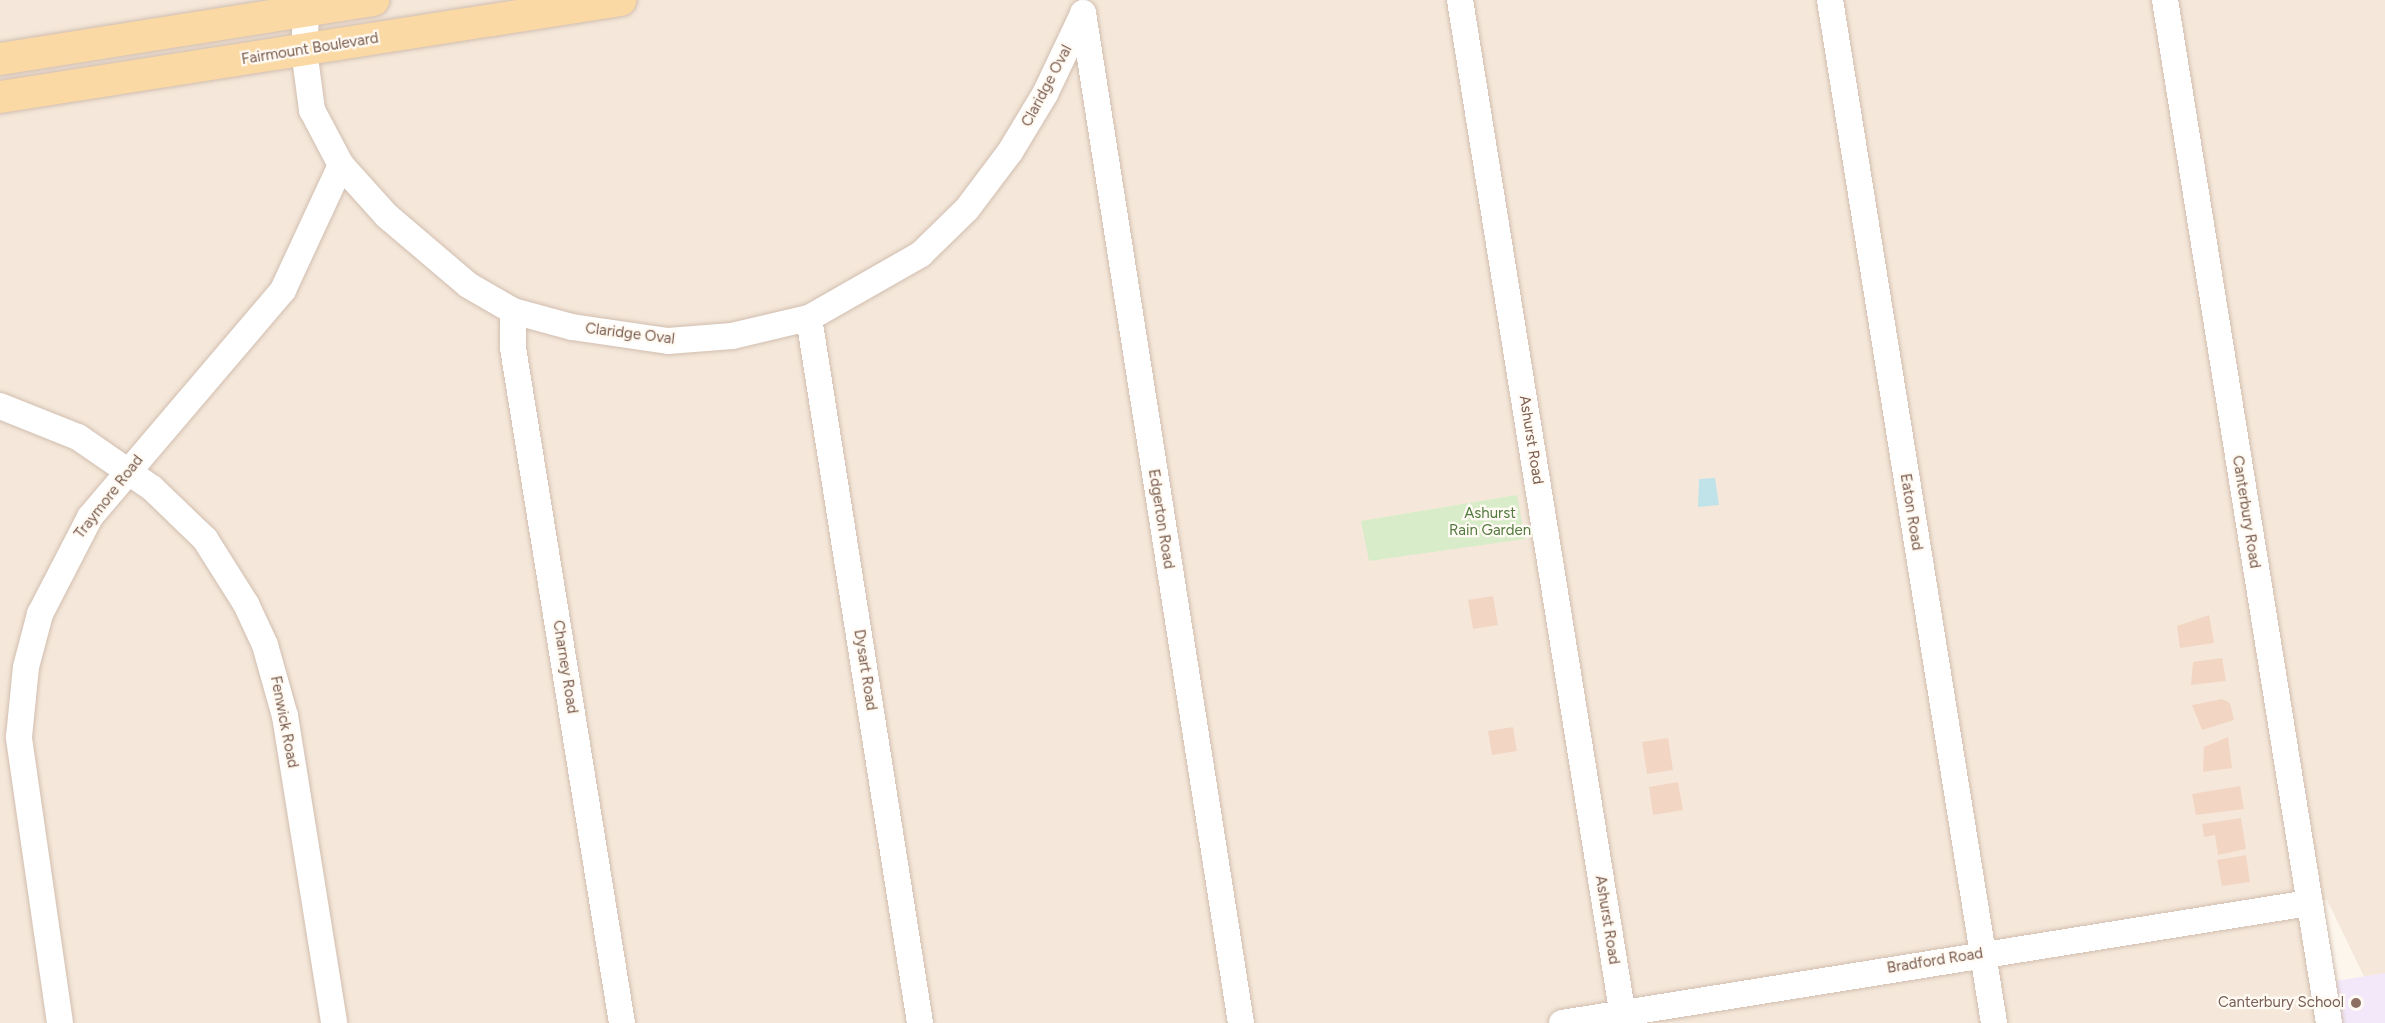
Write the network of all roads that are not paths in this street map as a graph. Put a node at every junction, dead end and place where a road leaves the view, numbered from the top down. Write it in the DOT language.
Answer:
graph roads {
  1 [pos="373,0"];
  2 [pos="620,0"];
  3 [pos="1460,0"];
  4 [pos="1830,0"];
  5 [pos="2165,0"];
  6 [pos="305,6"];
  7 [pos="1082,7"];
  8 [pos="304,50"];
  9 [pos="0,59"];
  10 [pos="0,97"];
  11 [pos="341,165"];
  12 [pos="513,311"];
  13 [pos="809,318"];
  14 [pos="0,406"];
  15 [pos="128,471"];
  16 [pos="2308,903"];
  17 [pos="1983,953"];
  18 [pos="1623,1018"];
  19 [pos="60,1023"];
  20 [pos="334,1023"];
  21 [pos="622,1023"];
  22 [pos="920,1023"];
  23 [pos="1241,1023"];
  24 [pos="1562,1023"];
  25 [pos="1994,1023"];
  26 [pos="2330,1023"];
  1 -- 6 [label="main road"];
  2 -- 8 [label="main road, Fairmount Boulevard"];
  3 -- 18 [label="street, Ashurst Road"];
  4 -- 17 [label="street, Eaton Road"];
  5 -- 16 [label="street, Canterbury Road"];
  6 -- 8 [label="street, Claridge Oval"];
  6 -- 9 [label="main road"];
  7 -- 13 [label="street, Claridge Oval"];
  7 -- 23 [label="street, Edgerton Road"];
  8 -- 10 [label="main road, Fairmount Boulevard"];
  8 -- 11 [label="street, Claridge Oval"];
  11 -- 12 [label="street, Claridge Oval"];
  11 -- 15 [label="street, Traymore Road"];
  12 -- 13 [label="street, Claridge Oval"];
  12 -- 21 [label="street, Charney Road"];
  13 -- 22 [label="street, Dysart Road"];
  14 -- 15 [label="street, Fenwick Road"];
  15 -- 19 [label="street, Traymore Road"];
  15 -- 20 [label="street, Fenwick Road"];
  16 -- 17 [label="street, Bradford Road"];
  16 -- 26 [label="street, Canterbury Road"];
  17 -- 18 [label="street, Bradford Road"];
  17 -- 25 [label="street, Eaton Road"];
  18 -- 24 [label="street, Bradford Road"];
}
